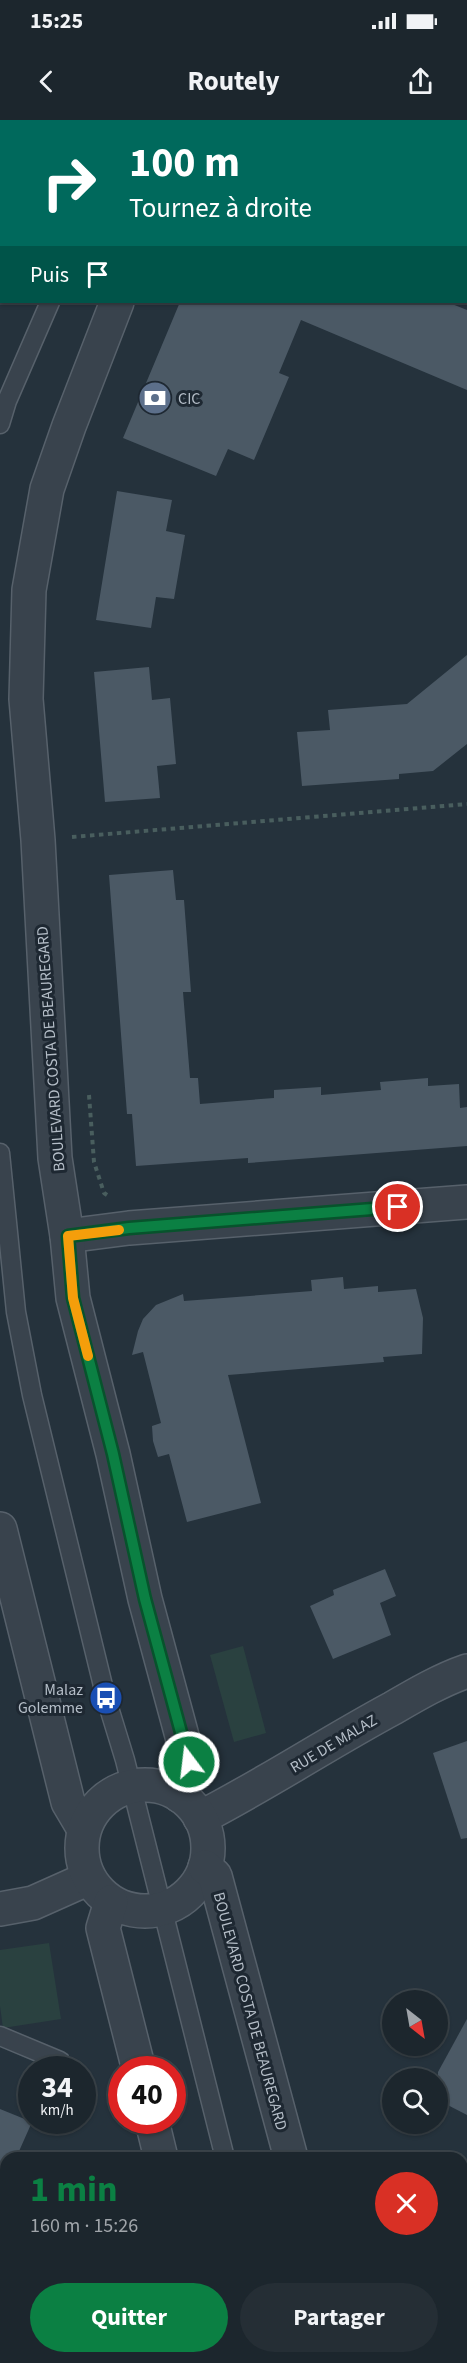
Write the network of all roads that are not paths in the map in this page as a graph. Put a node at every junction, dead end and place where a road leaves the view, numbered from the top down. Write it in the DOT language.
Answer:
graph roads {
  1 [pos="50,303"];
  2 [pos="117,303"];
  3 [pos="0,424"];
  4 [pos="0,1153"];
  5 [pos="467,1202"];
  6 [pos="68,1236"];
  7 [pos="0,1529"];
  8 [pos="467,1671"];
  9 [pos="131,1786"];
  10 [pos="190,1807"];
  11 [pos="84,1829"];
  12 [pos="205,1866"];
  13 [pos="89,1878"];
  14 [pos="111,1902"];
  15 [pos="161,1909"];
  16 [pos="0,1910"];
  17 [pos="0,2036"];
  18 [pos="48,2056"];
  19 [pos="135,2056"];
  20 [pos="155,2134"];
  21 [pos="160,2152"];
  22 [pos="224,2152"];
  23 [pos="289,2152"];
  1 -- 3 [label="lane"];
  2 -- 6 [label="street, BOULEVARD COSTA DE BEAUREGARD"];
  4 -- 9 [label="lane"];
  5 -- 6 [label="street"];
  6 -- 10 [label="street, BOULEVARD COSTA DE BEAUREGARD"];
  7 -- 11 [label="street"];
  8 -- 10 [label="street, RUE DE MALAZ"];
  9 -- 10 [label="street"];
  9 -- 11 [label="street"];
  9 -- 15 [label="lane"];
  10 -- 12 [label="street, BOULEVARD COSTA DE BEAUREGARD"];
  11 -- 13 [label="street"];
  12 -- 15 [label="street, BOULEVARD COSTA DE BEAUREGARD"];
  12 -- 23 [label="street, BOULEVARD COSTA DE BEAUREGARD"];
  13 -- 14 [label="street"];
  13 -- 16 [label="street"];
  14 -- 15 [label="street"];
  14 -- 19 [label="street"];
  15 -- 22 [label="lane"];
  17 -- 18 [label="lane"];
  20 -- 21 [label="street"];
}
